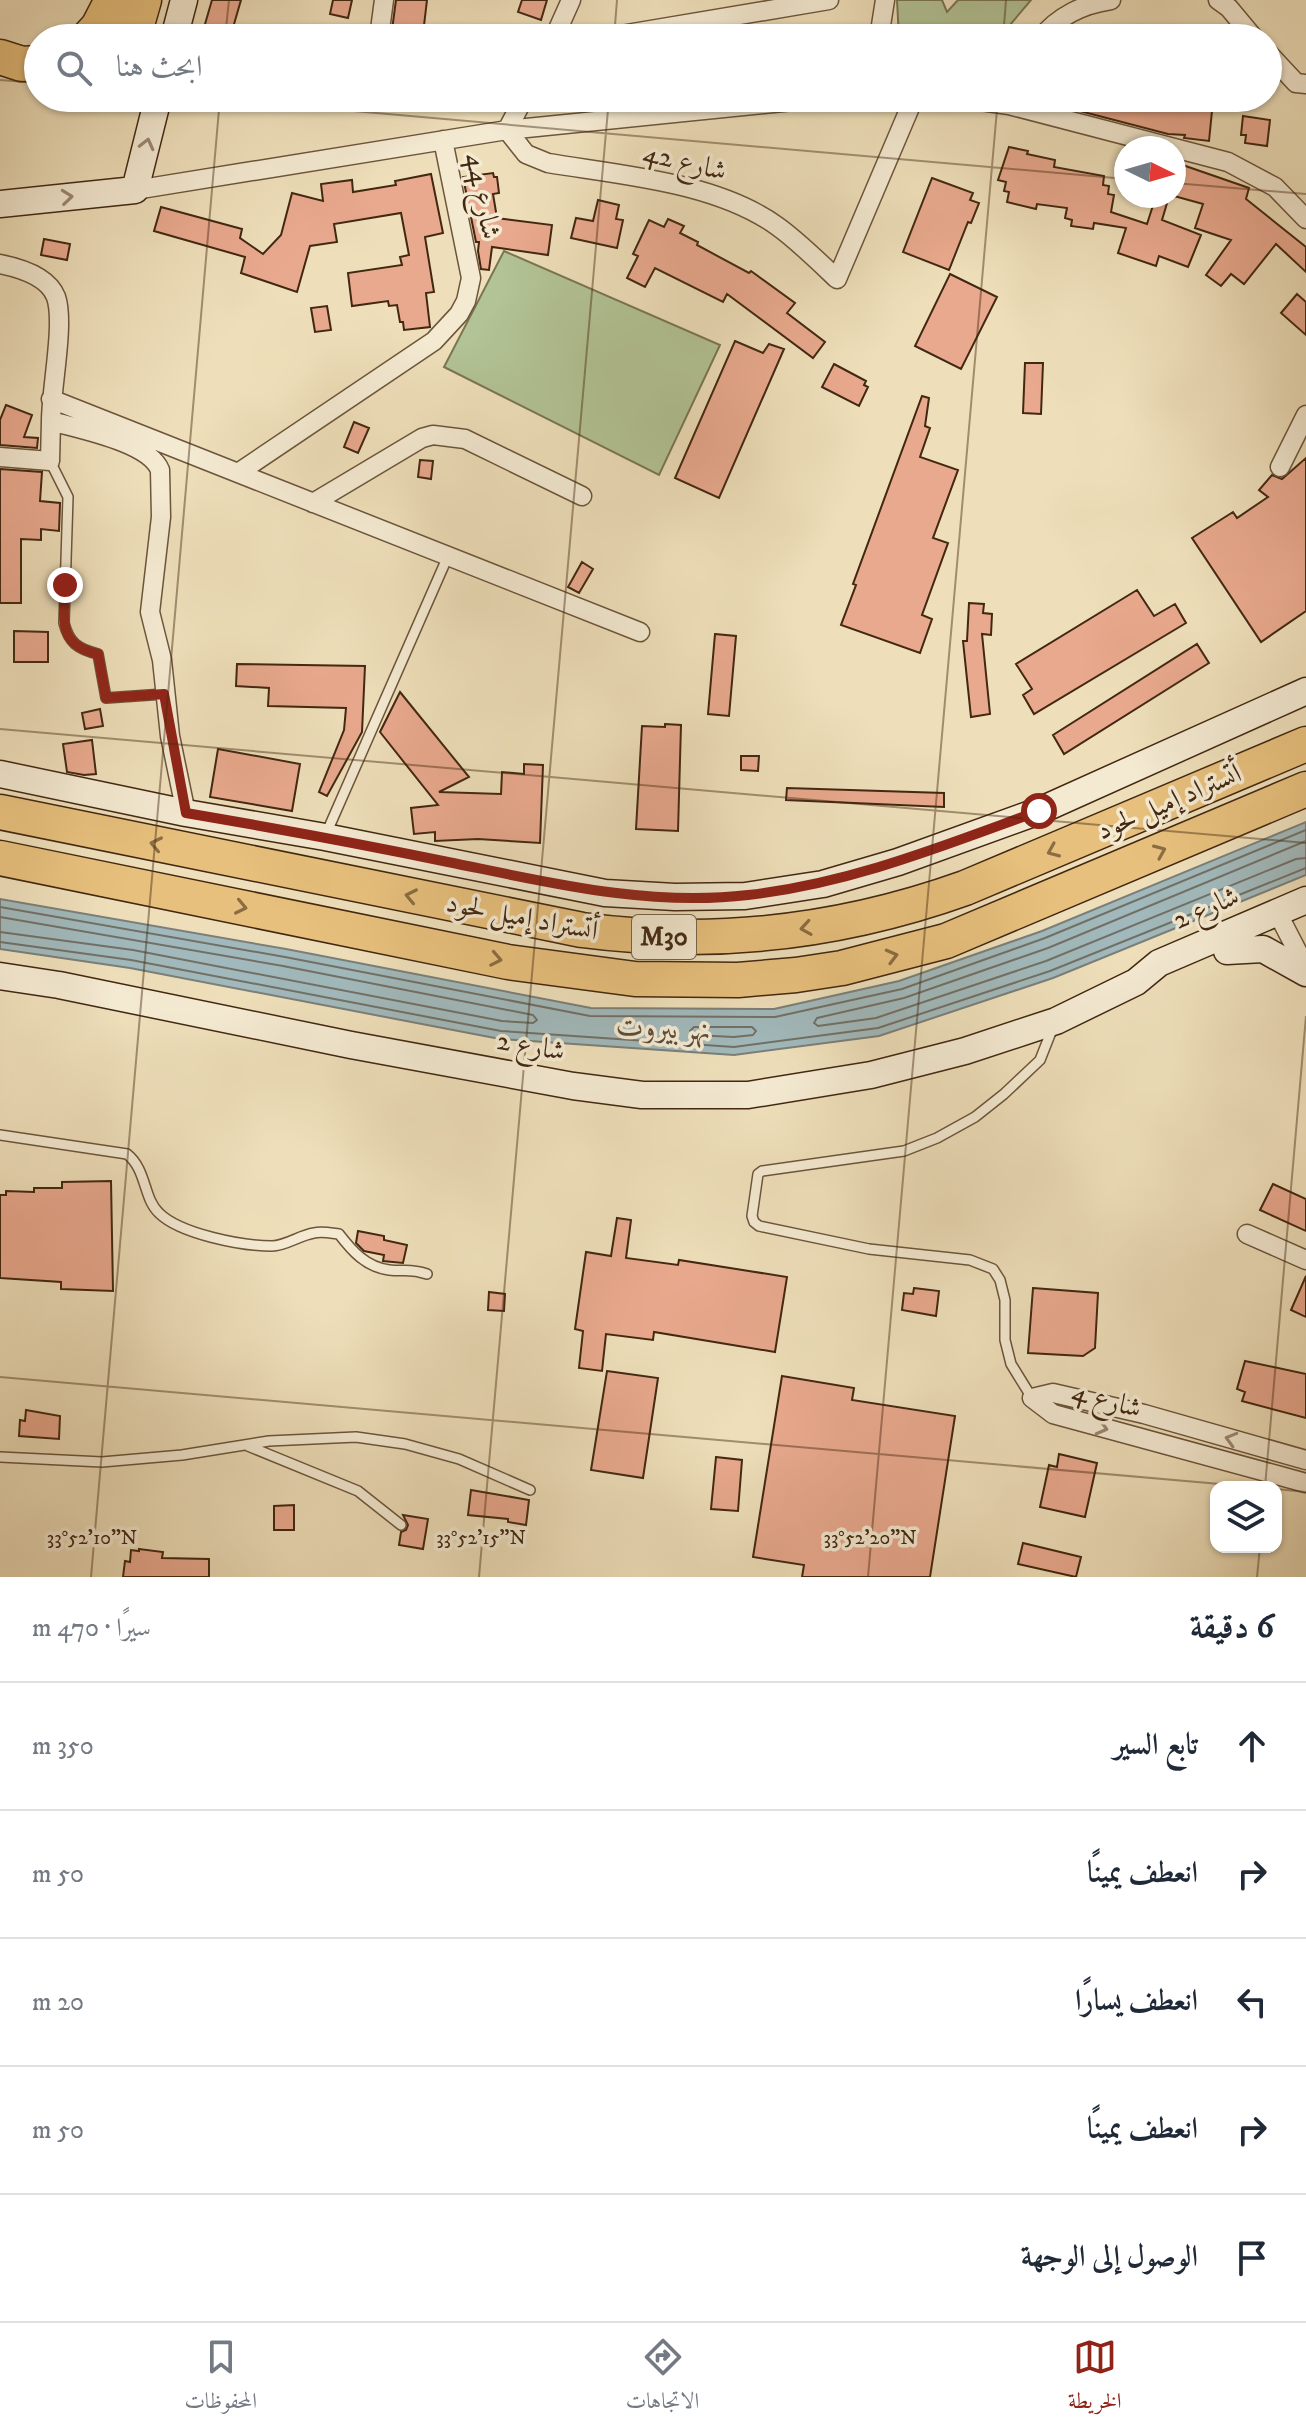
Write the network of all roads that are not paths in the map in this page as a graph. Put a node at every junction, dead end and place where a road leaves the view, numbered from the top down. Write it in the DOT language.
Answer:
graph roads {
  1 [pos="112,0"];
  2 [pos="144,0"];
  3 [pos="184,0"];
  4 [pos="384,0"];
  5 [pos="571,0"];
  6 [pos="829,0"];
  7 [pos="885,0"];
  8 [pos="1111,0"];
  9 [pos="1218,0"];
  10 [pos="100,24"];
  11 [pos="136,24"];
  12 [pos="178,24"];
  13 [pos="381,24"];
  14 [pos="562,24"];
  15 [pos="686,24"];
  16 [pos="881,24"];
  17 [pos="1056,24"];
  18 [pos="1242,24"];
  19 [pos="0,57"];
  20 [pos="24,64"];
  21 [pos="1282,68"];
  22 [pos="0,84"];
  23 [pos="1306,84"];
  24 [pos="24,85"];
  25 [pos="154,112"];
  26 [pos="517,112"];
  27 [pos="685,112"];
  28 [pos="908,112"];
  29 [pos="1046,112"];
  30 [pos="507,130"];
  31 [pos="443,140"];
  32 [pos="135,190"];
  33 [pos="0,204"];
  34 [pos="1306,219"];
  35 [pos="0,264"];
  36 [pos="51,399"];
  37 [pos="1306,415"];
  38 [pos="51,421"];
  39 [pos="0,457"];
  40 [pos="50,461"];
  41 [pos="1280,467"];
  42 [pos="238,473"];
  43 [pos="582,496"];
  44 [pos="313,503"];
  45 [pos="448,556"];
  46 [pos="640,632"];
  47 [pos="1306,691"];
  48 [pos="164,694"];
  49 [pos="1306,744"];
  50 [pos="0,774"];
  51 [pos="1306,789"];
  52 [pos="0,812"];
  53 [pos="186,813"];
  54 [pos="325,837"];
  55 [pos="0,858"];
  56 [pos="1306,900"];
  57 [pos="1289,920"];
  58 [pos="1227,951"];
  59 [pos="1306,971"];
  60 [pos="0,976"];
  61 [pos="1136,982"];
  62 [pos="1056,1021"];
  63 [pos="0,1135"];
  64 [pos="1247,1234"];
  65 [pos="1306,1260"];
  66 [pos="427,1274"];
  67 [pos="1032,1398"];
  68 [pos="245,1444"];
  69 [pos="1283,1453"];
  70 [pos="0,1457"];
  71 [pos="1306,1460"];
  72 [pos="1279,1476"];
  73 [pos="1306,1483"];
  74 [pos="530,1490"];
  75 [pos="401,1525"];
  1 -- 10 [label="highway"];
  2 -- 11 [label="highway"];
  3 -- 12 [label="street"];
  4 -- 13 [label="street"];
  5 -- 14 [label="street"];
  6 -- 15 [label="street"];
  7 -- 16 [label="street"];
  8 -- 17 [label="street"];
  9 -- 18 [label="street"];
  19 -- 20 [label="highway"];
  21 -- 23 [label="street"];
  22 -- 24 [label="highway"];
  32 -- 25 [label="street, one-way"];
  26 -- 30 [label="street"];
  27 -- 30 [label="street"];
  28 -- 30 [label="street, شارع 42"];
  29 -- 34 [label="street"];
  30 -- 31 [label="street"];
  31 -- 32 [label="street"];
  31 -- 42 [label="street, شارع 44"];
  33 -- 32 [label="street, one-way"];
  35 -- 36 [label="street"];
  36 -- 38 [label="street"];
  36 -- 42 [label="street"];
  37 -- 41 [label="street"];
  38 -- 40 [label="street"];
  38 -- 48 [label="street"];
  39 -- 40 [label="street"];
  40 -- 48 [label="lane"];
  42 -- 44 [label="street"];
  43 -- 44 [label="street"];
  44 -- 45 [label="street"];
  45 -- 46 [label="street"];
  45 -- 54 [label="lane"];
  47 -- 54 [label="street"];
  48 -- 53 [label="street"];
  49 -- 52 [label="highway, أتستراد إميل لحود / M30, one-way"];
  50 -- 53 [label="street"];
  55 -- 51 [label="highway, أتستراد إميل لحود / M30, one-way"];
  53 -- 54 [label="street"];
  56 -- 57 [label="street, شارع 2"];
  57 -- 58 [label="street, شارع 2"];
  57 -- 59 [label="street"];
  57 -- 61 [label="street, شارع 2"];
  58 -- 59 [label="street"];
  58 -- 61 [label="street, شارع 2"];
  60 -- 62 [label="street, شارع 2"];
  61 -- 62 [label="street, شارع 2"];
  62 -- 67 [label="lane"];
  63 -- 66 [label="lane"];
  64 -- 65 [label="street"];
  69 -- 67 [label="street, شارع 4, one-way"];
  67 -- 72 [label="street, شارع 4, one-way"];
  68 -- 70 [label="lane"];
  68 -- 74 [label="lane"];
  68 -- 75 [label="lane"];
  69 -- 71 [label="street, شارع 4"];
  69 -- 72 [label="lane"];
  72 -- 73 [label="street, شارع 4"];
}
